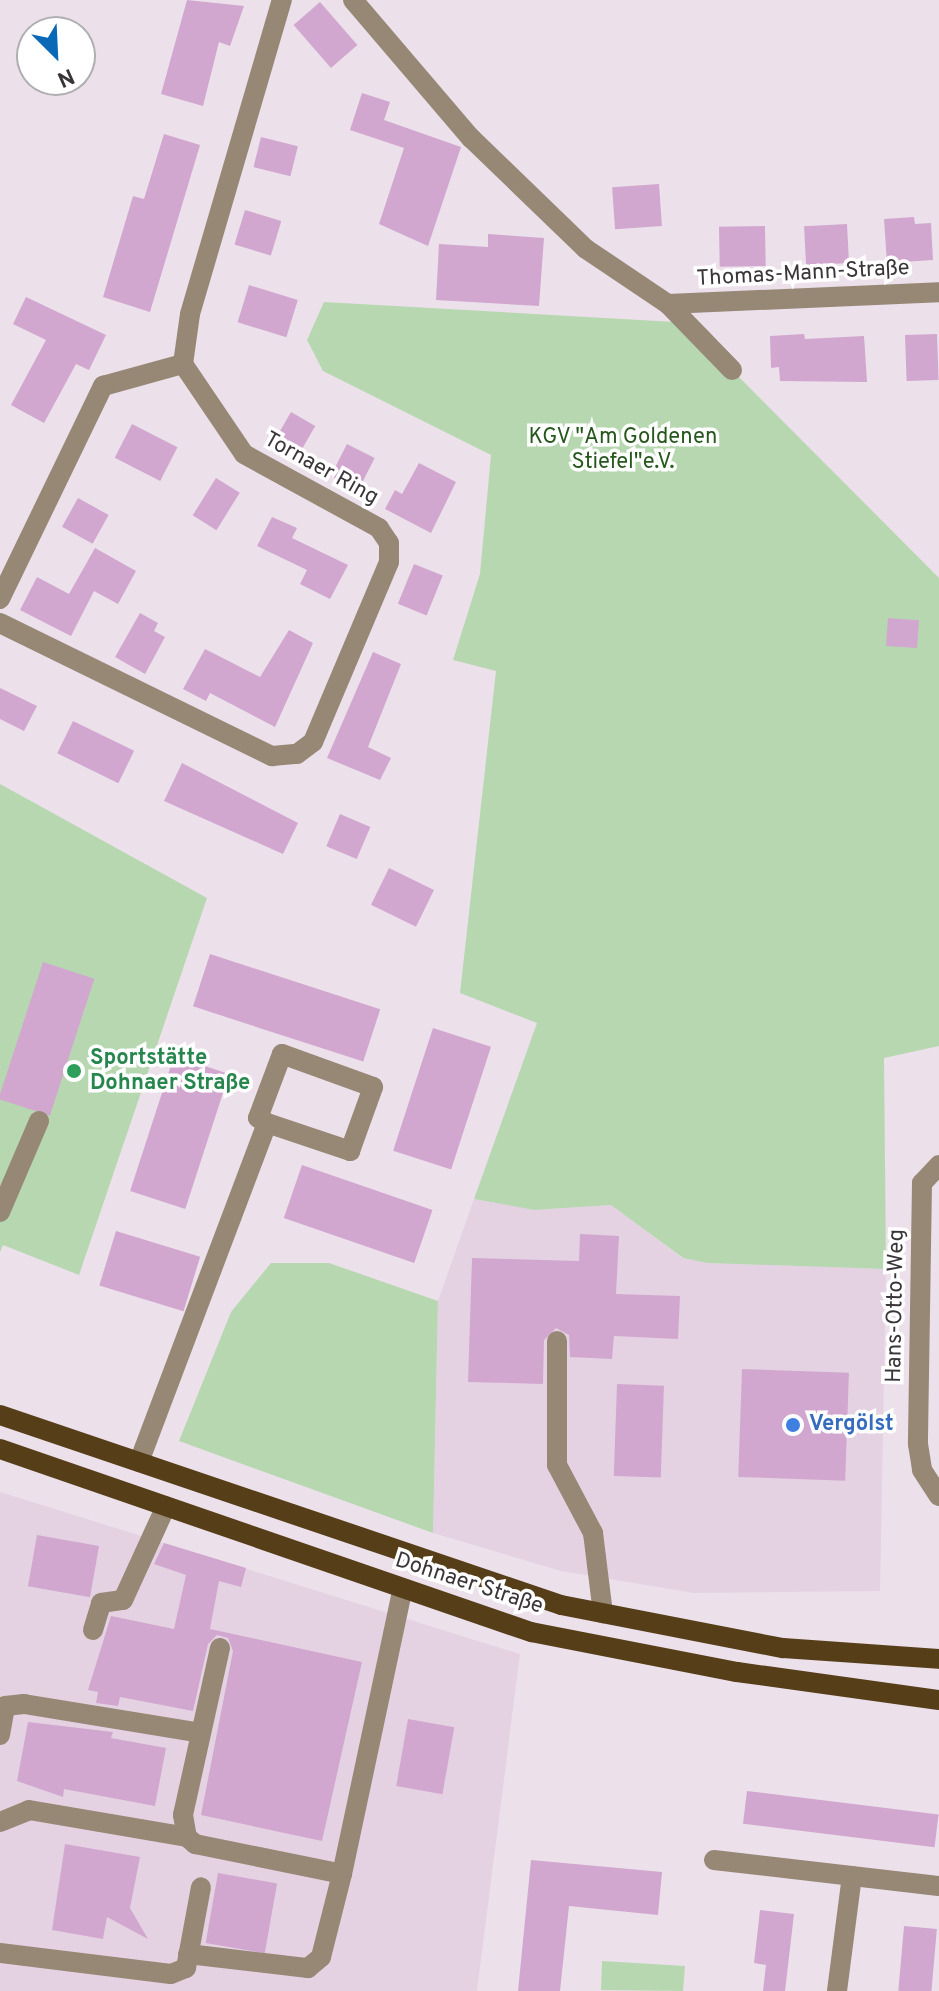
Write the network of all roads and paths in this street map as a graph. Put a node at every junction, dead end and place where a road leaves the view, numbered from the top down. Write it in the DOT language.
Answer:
graph roads {
  1 [pos="282,0"];
  2 [pos="353,0"];
  3 [pos="939,292"];
  4 [pos="668,304"];
  5 [pos="183,364"];
  6 [pos="732,370"];
  7 [pos="0,599"];
  8 [pos="0,623"];
  9 [pos="39,1121"];
  10 [pos="267,1123"];
  11 [pos="939,1165"];
  12 [pos="0,1212"];
  13 [pos="557,1341"];
  14 [pos="0,1415"];
  15 [pos="0,1449"];
  16 [pos="139,1462"];
  17 [pos="939,1496"];
  18 [pos="166,1506"];
  19 [pos="403,1588"];
  20 [pos="603,1613"];
  21 [pos="93,1630"];
  22 [pos="220,1648"];
  23 [pos="939,1659"];
  24 [pos="939,1700"];
  25 [pos="201,1733"];
  26 [pos="0,1735"];
  27 [pos="0,1822"];
  28 [pos="187,1837"];
  29 [pos="714,1860"];
  30 [pos="342,1874"];
  31 [pos="852,1876"];
  32 [pos="939,1886"];
  33 [pos="201,1887"];
  34 [pos="0,1953"];
  35 [pos="188,1954"];
  36 [pos="837,1991"];
  1 -- 5 [label="street"];
  2 -- 4 [label="street"];
  3 -- 4 [label="street, Thomas-Mann-Straße"];
  4 -- 6 [label="street"];
  5 -- 7 [label="street"];
  5 -- 8 [label="street, Tornaer Ring"];
  9 -- 12 [label="street"];
  10 -- 10 [label="street"];
  10 -- 16 [label="street"];
  11 -- 17 [label="street, Hans-Otto-Weg"];
  13 -- 20 [label="street"];
  14 -- 16 [label="main road, Dohnaer Straße"];
  15 -- 18 [label="main road, Dohnaer Straße"];
  16 -- 20 [label="main road, Dohnaer Straße"];
  18 -- 19 [label="main road, Dohnaer Straße"];
  18 -- 21 [label="street"];
  19 -- 24 [label="main road, Dohnaer Straße"];
  19 -- 30 [label="street"];
  20 -- 23 [label="main road, Dohnaer Straße"];
  22 -- 25 [label="street"];
  25 -- 26 [label="street"];
  25 -- 28 [label="street"];
  27 -- 28 [label="street"];
  28 -- 30 [label="street"];
  29 -- 31 [label="street"];
  30 -- 35 [label="street"];
  31 -- 32 [label="street"];
  31 -- 36 [label="street"];
  33 -- 35 [label="street"];
  34 -- 35 [label="street"];
}
